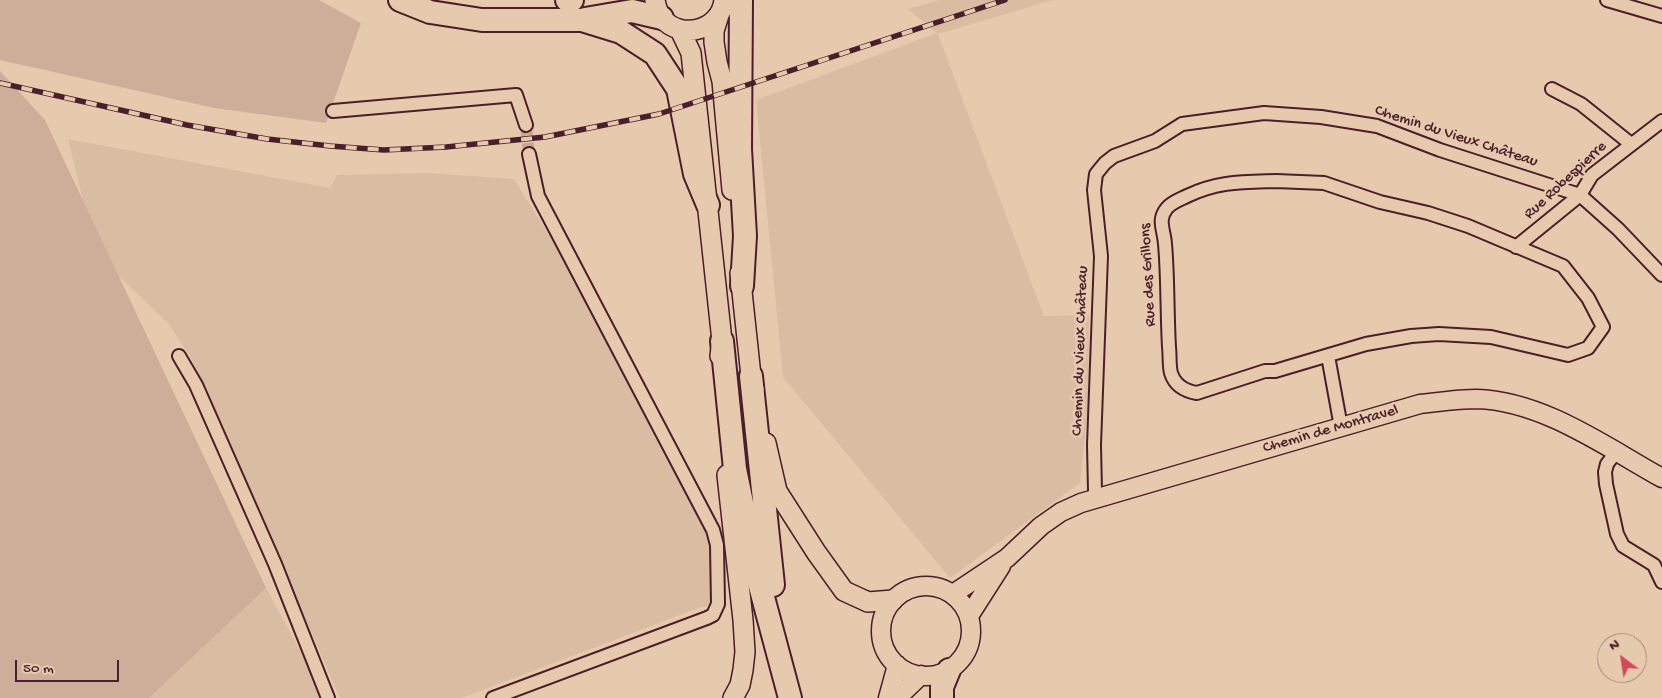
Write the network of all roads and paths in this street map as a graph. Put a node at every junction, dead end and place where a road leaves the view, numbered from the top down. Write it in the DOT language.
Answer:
graph roads {
  1 [pos="400,0"];
  2 [pos="567,0"];
  3 [pos="572,0"];
  4 [pos="741,0"];
  5 [pos="1607,0"];
  6 [pos="721,7"];
  7 [pos="666,16"];
  8 [pos="1662,16"];
  9 [pos="582,20"];
  10 [pos="1552,89"];
  11 [pos="332,111"];
  12 [pos="1662,121"];
  13 [pos="526,125"];
  14 [pos="1631,144"];
  15 [pos="530,154"];
  16 [pos="1580,194"];
  17 [pos="708,204"];
  18 [pos="1516,247"];
  19 [pos="1662,275"];
  20 [pos="742,286"];
  21 [pos="722,341"];
  22 [pos="179,356"];
  23 [pos="1328,356"];
  24 [pos="751,376"];
  25 [pos="1340,427"];
  26 [pos="1616,452"];
  27 [pos="1662,478"];
  28 [pos="1097,497"];
  29 [pos="1007,558"];
  30 [pos="1662,582"];
  31 [pos="953,594"];
  32 [pos="893,600"];
  33 [pos="969,616"];
  34 [pos="897,665"];
  35 [pos="949,670"];
  36 [pos="921,676"];
  37 [pos="328,698"];
  38 [pos="493,698"];
  39 [pos="733,698"];
  40 [pos="790,698"];
  41 [pos="799,698"];
  42 [pos="888,698"];
  43 [pos="897,698"];
  44 [pos="942,698"];
  1 -- 9 [label="highway"];
  2 -- 3 [label="highway"];
  4 -- 20 [label="highway"];
  5 -- 8 [label="street"];
  6 -- 7 [label="main road"];
  6 -- 20 [label="main road"];
  7 -- 9 [label="highway"];
  7 -- 17 [label="main road"];
  9 -- 17 [label="highway"];
  10 -- 14 [label="street"];
  11 -- 13 [label="street"];
  12 -- 14 [label="street, Rue Robespierre"];
  14 -- 16 [label="street, Rue Robespierre"];
  15 -- 38 [label="street"];
  16 -- 18 [label="street, Rue Robespierre"];
  16 -- 19 [label="street, Chemin du Vieux Château"];
  16 -- 28 [label="street, Chemin du Vieux Château"];
  17 -- 21 [label="main road"];
  18 -- 23 [label="street, Rue des Grillons"];
  18 -- 23 [label="street, Rue des Grillons"];
  20 -- 24 [label="main road"];
  21 -- 39 [label="main road"];
  21 -- 40 [label="highway"];
  22 -- 37 [label="street"];
  23 -- 25 [label="street"];
  24 -- 32 [label="main road"];
  24 -- 41 [label="highway"];
  25 -- 26 [label="street, Chemin de Montravel"];
  25 -- 28 [label="street, Chemin de Montravel"];
  26 -- 27 [label="street, Chemin de Montravel"];
  26 -- 30 [label="street"];
  28 -- 29 [label="street, Chemin de Montravel"];
  29 -- 31 [label="street, Chemin de Montravel"];
  29 -- 33 [label="street, Chemin de Montravel"];
  31 -- 32 [label="street"];
  31 -- 33 [label="street"];
  32 -- 34 [label="street"];
  33 -- 35 [label="street"];
  34 -- 36 [label="street"];
  34 -- 42 [label="street"];
  35 -- 36 [label="street"];
  35 -- 44 [label="highway"];
  36 -- 43 [label="street"];
}
